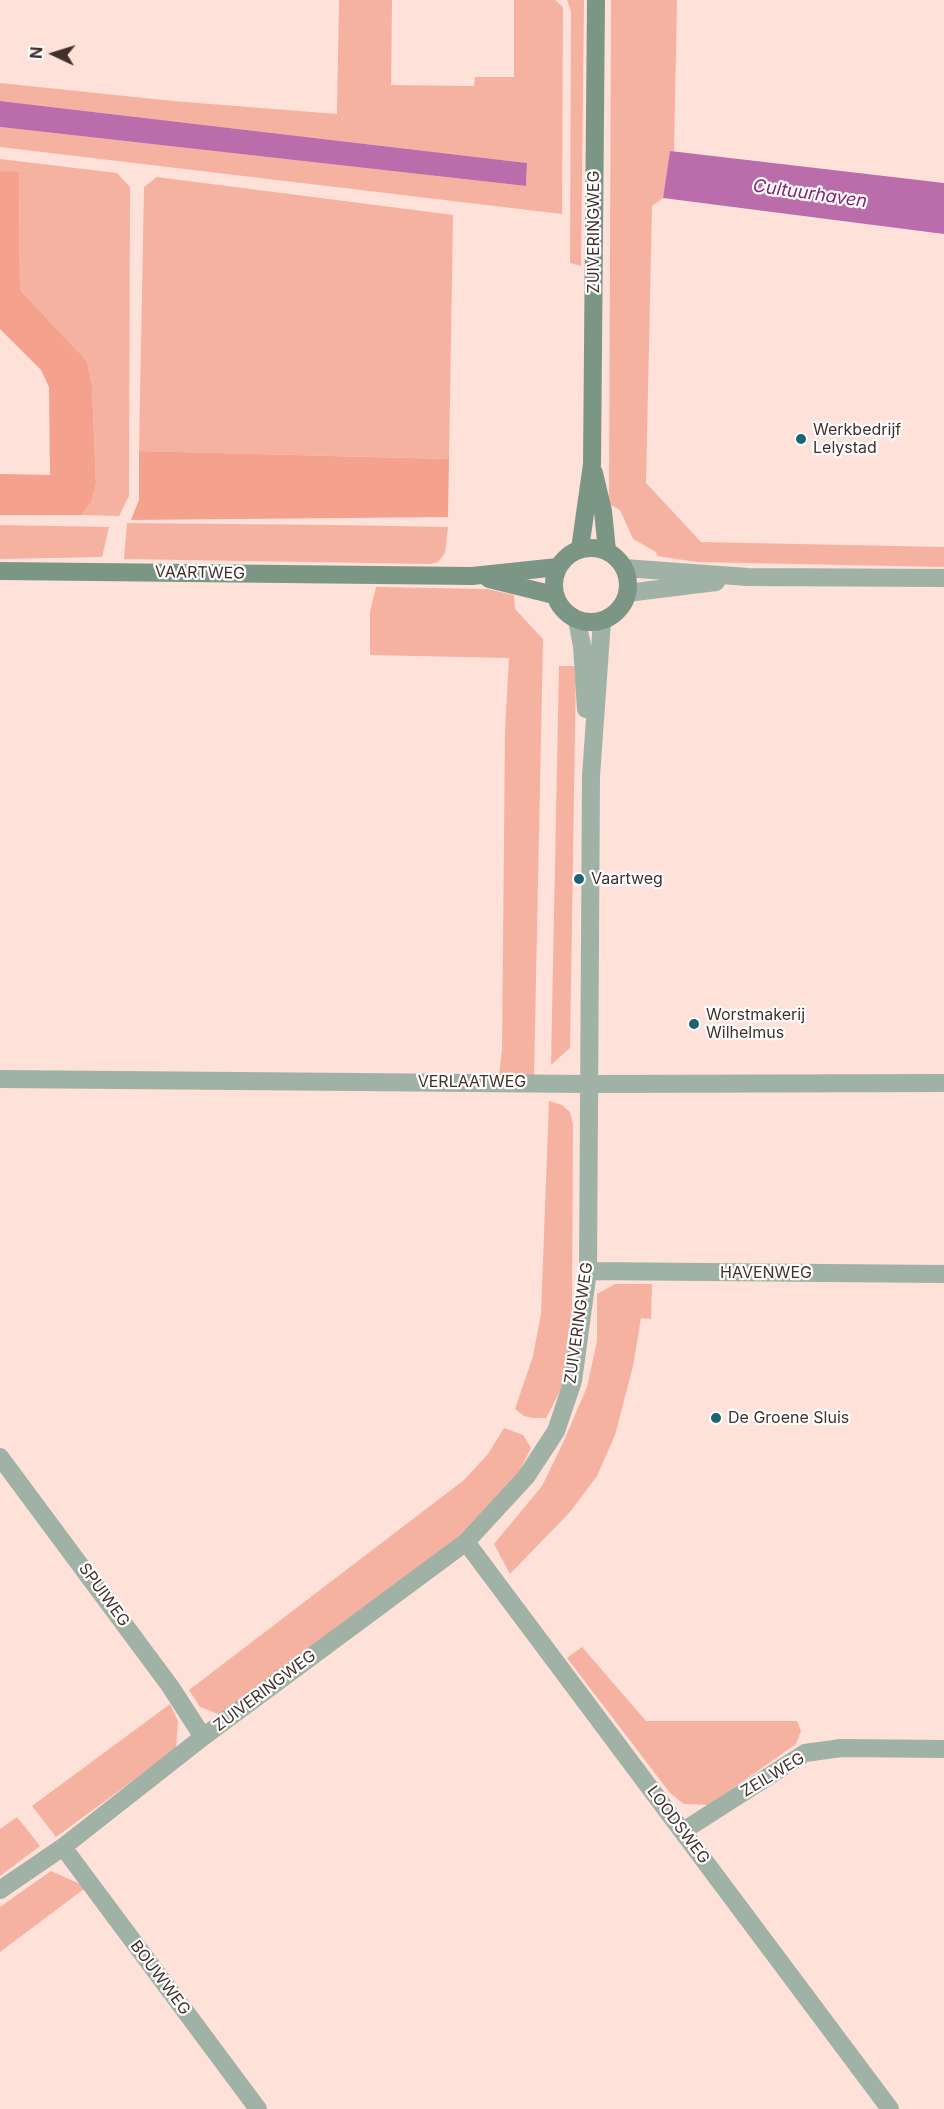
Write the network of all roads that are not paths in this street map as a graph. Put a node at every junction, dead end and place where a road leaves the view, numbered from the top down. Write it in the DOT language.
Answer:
graph roads {
  1 [pos="596,0"];
  2 [pos="592,464"];
  3 [pos="580,549"];
  4 [pos="607,551"];
  5 [pos="558,567"];
  6 [pos="624,568"];
  7 [pos="0,571"];
  8 [pos="472,576"];
  9 [pos="748,578"];
  10 [pos="944,578"];
  11 [pos="627,593"];
  12 [pos="554,595"];
  13 [pos="577,620"];
  14 [pos="603,621"];
  15 [pos="591,776"];
  16 [pos="0,1079"];
  17 [pos="944,1083"];
  18 [pos="590,1084"];
  19 [pos="588,1271"];
  20 [pos="944,1274"];
  21 [pos="0,1456"];
  22 [pos="466,1542"];
  23 [pos="203,1737"];
  24 [pos="944,1749"];
  25 [pos="683,1831"];
  26 [pos="63,1847"];
  27 [pos="0,1890"];
  28 [pos="258,2109"];
  29 [pos="890,2109"];
  1 -- 2 [label="street, ZUIVERINGWEG"];
  2 -- 3 [label="street, ZUIVERINGWEG"];
  2 -- 4 [label="street, ZUIVERINGWEG"];
  3 -- 4 [label="street"];
  3 -- 5 [label="street"];
  4 -- 6 [label="street"];
  5 -- 8 [label="street, VAARTWEG"];
  5 -- 12 [label="street"];
  6 -- 9 [label="street"];
  6 -- 11 [label="street"];
  7 -- 8 [label="street, VAARTWEG"];
  8 -- 12 [label="street, VAARTWEG"];
  9 -- 10 [label="street"];
  9 -- 11 [label="street"];
  11 -- 14 [label="street"];
  12 -- 13 [label="street"];
  13 -- 14 [label="street"];
  13 -- 15 [label="street, ZUIVERINGWEG"];
  14 -- 15 [label="street, ZUIVERINGWEG"];
  15 -- 18 [label="street, ZUIVERINGWEG"];
  16 -- 18 [label="street, VERLAATWEG"];
  17 -- 18 [label="street, VERLAATWEG"];
  18 -- 19 [label="street, ZUIVERINGWEG"];
  19 -- 20 [label="street, HAVENWEG"];
  19 -- 22 [label="street, ZUIVERINGWEG"];
  21 -- 23 [label="street, SPUIWEG"];
  22 -- 23 [label="street, ZUIVERINGWEG"];
  22 -- 25 [label="street, LOODSWEG"];
  23 -- 26 [label="street, ZUIVERINGWEG"];
  24 -- 25 [label="street, ZEILWEG"];
  25 -- 29 [label="street, LOODSWEG"];
  26 -- 27 [label="street, ZUIVERINGWEG"];
  26 -- 28 [label="street, BOUWWEG"];
}
